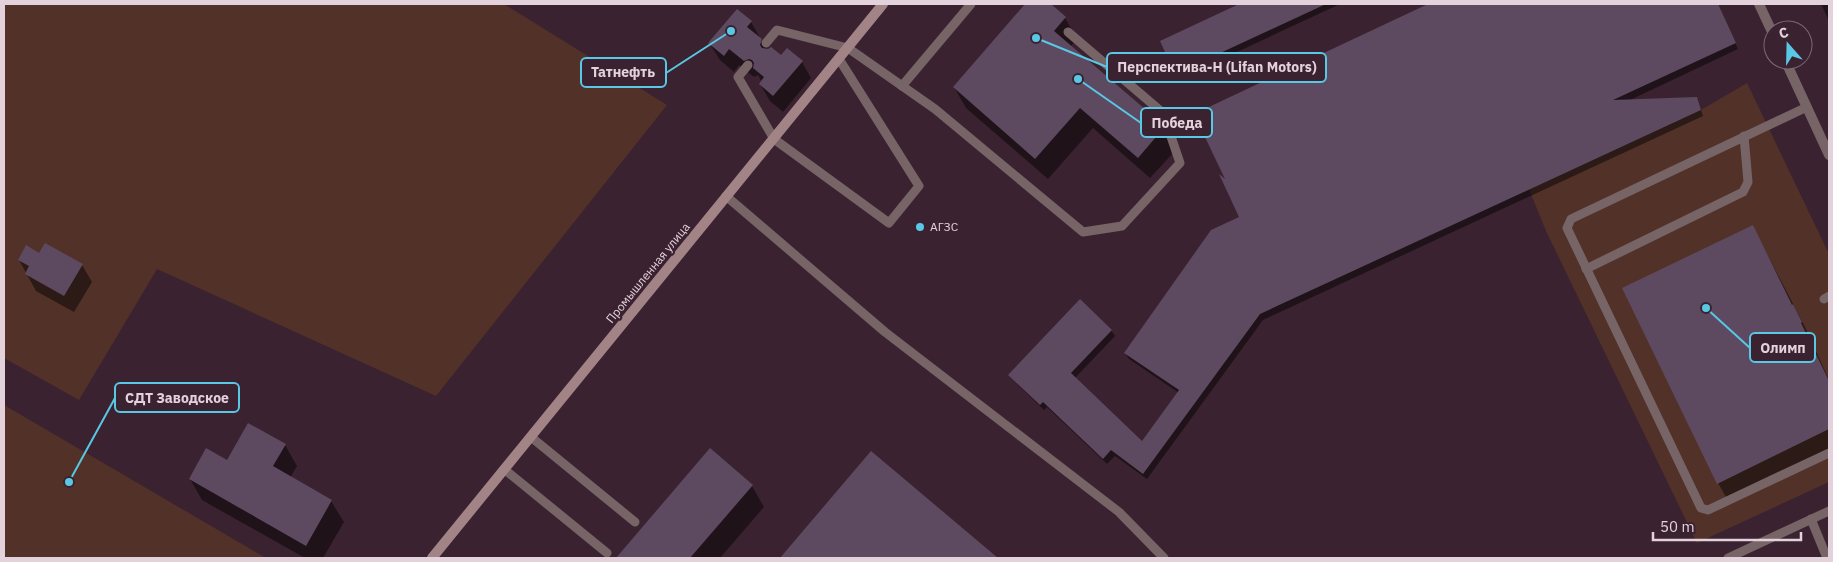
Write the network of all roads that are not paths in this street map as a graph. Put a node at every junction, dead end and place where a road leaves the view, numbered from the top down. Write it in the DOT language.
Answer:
graph roads {
  1 [pos="883,4"];
  2 [pos="971,4"];
  3 [pos="1759,4"];
  4 [pos="1766,20"];
  5 [pos="1068,32"];
  6 [pos="766,43"];
  7 [pos="848,48"];
  8 [pos="839,59"];
  9 [pos="748,64"];
  10 [pos="1790,70"];
  11 [pos="902,86"];
  12 [pos="1807,107"];
  13 [pos="1744,136"];
  14 [pos="774,139"];
  15 [pos="1829,155"];
  16 [pos="726,196"];
  17 [pos="1586,269"];
  18 [pos="531,436"];
  19 [pos="1829,453"];
  20 [pos="504,469"];
  21 [pos="1829,511"];
  22 [pos="1811,519"];
  23 [pos="635,522"];
  24 [pos="607,553"];
  25 [pos="432,558"];
  26 [pos="1164,558"];
  27 [pos="1728,558"];
  28 [pos="1827,558"];
  1 -- 7 [label="main road, Промышленная улица"];
  2 -- 11 [label="lane"];
  3 -- 4 [label="street"];
  5 -- 11 [label="lane"];
  6 -- 7 [label="lane"];
  7 -- 8 [label="main road, Промышленная улица"];
  7 -- 11 [label="lane"];
  8 -- 14 [label="main road, Промышленная улица"];
  8 -- 14 [label="lane"];
  9 -- 14 [label="lane"];
  10 -- 12 [label="street"];
  12 -- 13 [label="lane"];
  12 -- 15 [label="street"];
  13 -- 17 [label="lane"];
  13 -- 17 [label="lane"];
  14 -- 16 [label="main road, Промышленная улица"];
  16 -- 18 [label="main road, Промышленная улица"];
  16 -- 26 [label="lane"];
  17 -- 19 [label="lane"];
  18 -- 20 [label="main road, Промышленная улица"];
  18 -- 23 [label="lane"];
  20 -- 24 [label="lane"];
  20 -- 25 [label="main road, Промышленная улица"];
  21 -- 22 [label="lane"];
  22 -- 27 [label="lane"];
  22 -- 28 [label="lane"];
}
